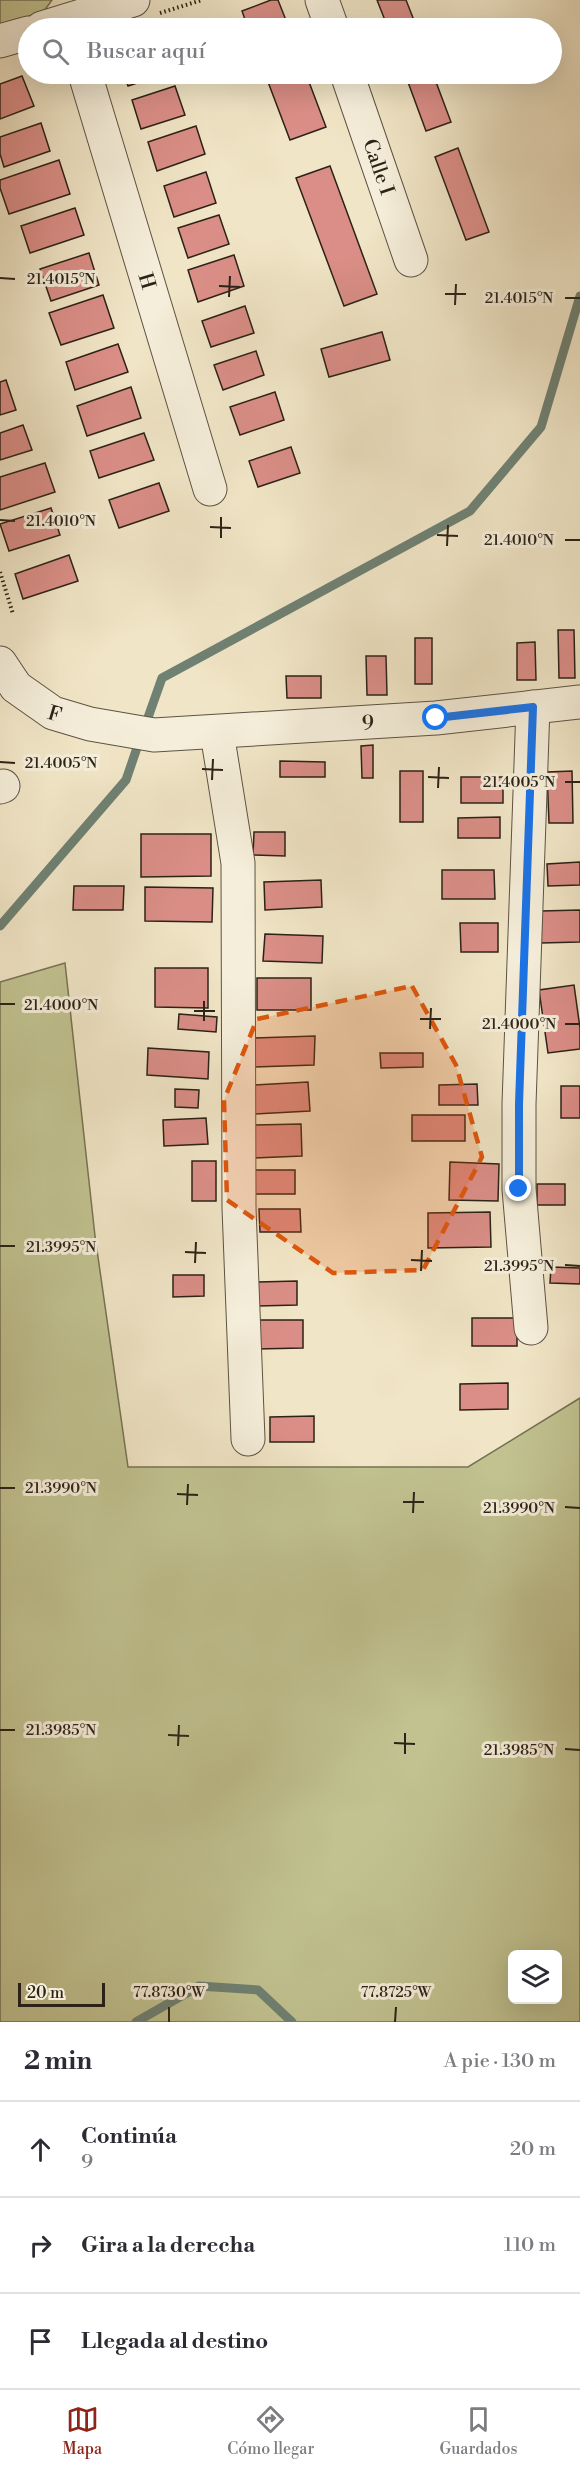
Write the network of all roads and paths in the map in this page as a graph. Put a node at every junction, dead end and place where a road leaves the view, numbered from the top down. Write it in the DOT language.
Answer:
graph roads {
  1 [pos="133,0"];
  2 [pos="322,0"];
  3 [pos="65,18"];
  4 [pos="328,18"];
  5 [pos="18,36"];
  6 [pos="0,41"];
  7 [pos="88,84"];
  8 [pos="350,84"];
  9 [pos="411,260"];
  10 [pos="210,489"];
  11 [pos="0,572"];
  12 [pos="13,614"];
  13 [pos="0,663"];
  14 [pos="580,702"];
  15 [pos="533,707"];
  16 [pos="217,733"];
  17 [pos="142,734"];
  18 [pos="531,1328"];
  19 [pos="248,1439"];
  1 -- 3 [label="street"];
  2 -- 4 [label="street"];
  5 -- 6 [label="street"];
  7 -- 10 [label="street, H"];
  8 -- 9 [label="street, Calle I"];
  11 -- 12 [label="path"];
  13 -- 17 [label="street, F"];
  14 -- 15 [label="street, 9"];
  15 -- 16 [label="street, 9"];
  15 -- 18 [label="street"];
  16 -- 17 [label="street, 9"];
  16 -- 19 [label="street"];
}
